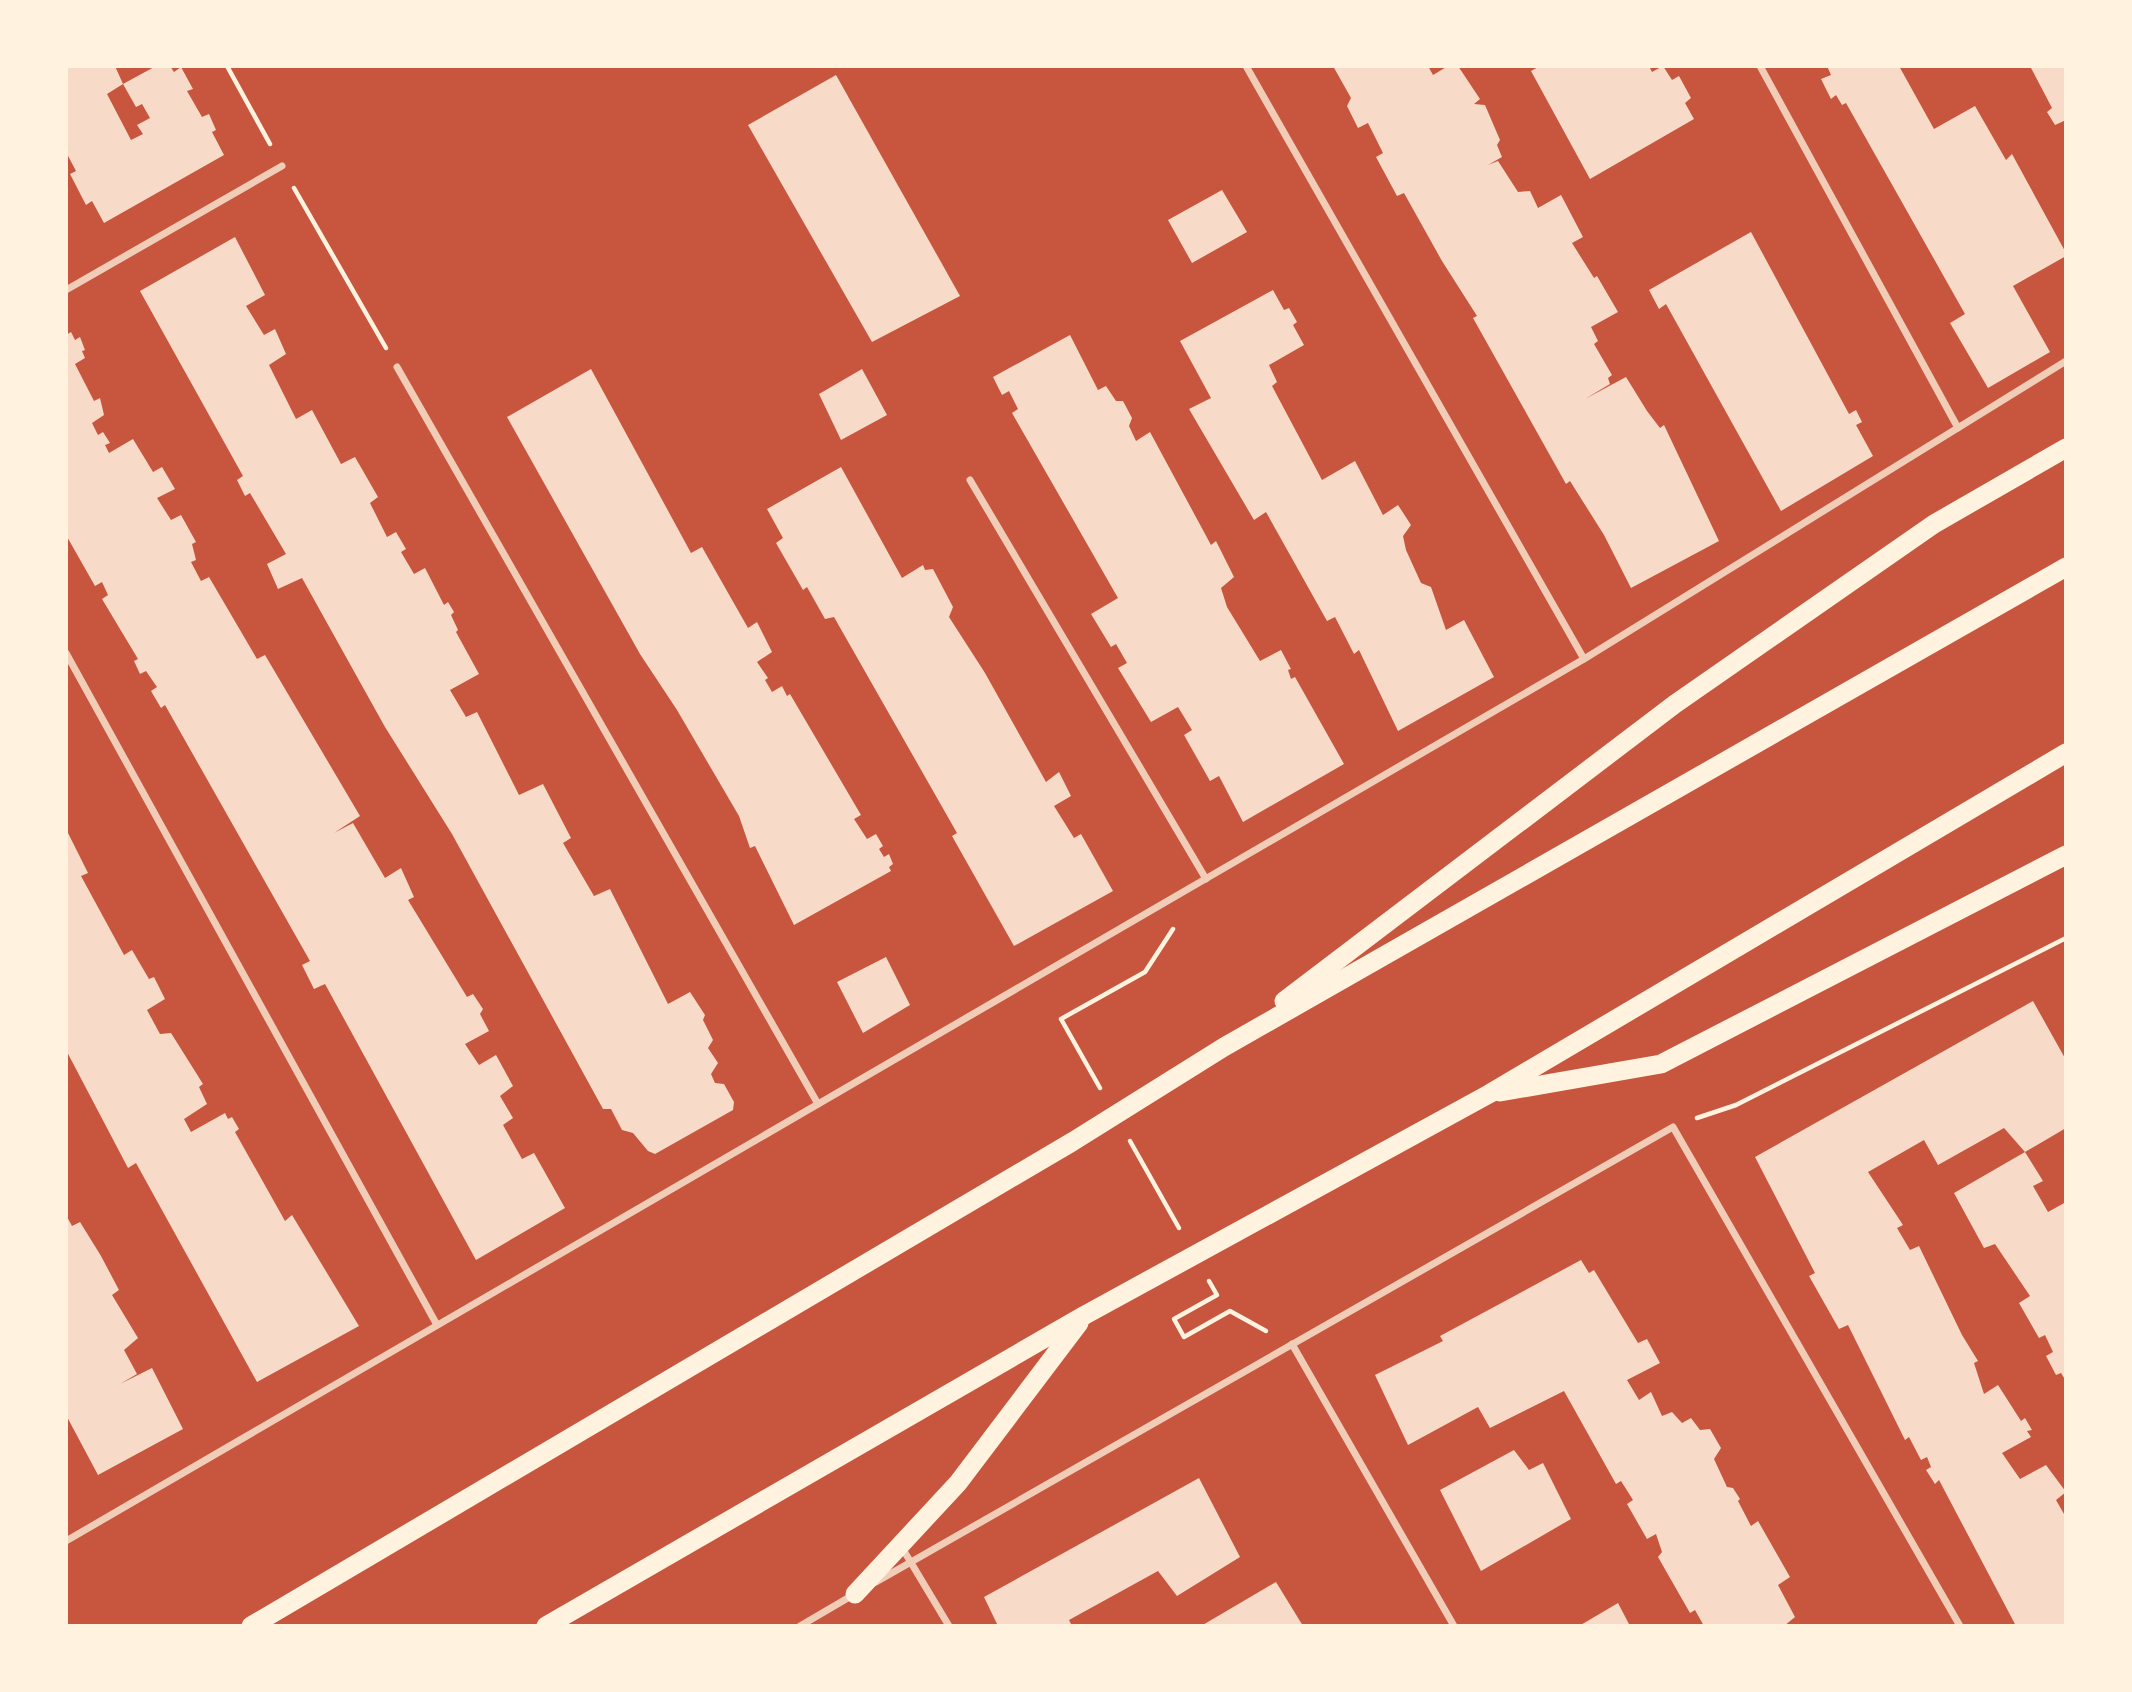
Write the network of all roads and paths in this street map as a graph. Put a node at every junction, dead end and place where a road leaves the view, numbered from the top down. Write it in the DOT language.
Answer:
graph roads {
  1 [pos="227,66"];
  2 [pos="1245,66"];
  3 [pos="1760,66"];
  4 [pos="282,166"];
  5 [pos="66,290"];
  6 [pos="2066,362"];
  7 [pos="397,366"];
  8 [pos="1958,428"];
  9 [pos="2066,448"];
  10 [pos="970,480"];
  11 [pos="2066,567"];
  12 [pos="66,653"];
  13 [pos="1584,659"];
  14 [pos="2066,753"];
  15 [pos="2066,855"];
  16 [pos="1206,879"];
  17 [pos="2066,937"];
  18 [pos="1145,972"];
  19 [pos="1224,1047"];
  20 [pos="1102,1091"];
  21 [pos="1489,1094"];
  22 [pos="818,1104"];
  23 [pos="1673,1127"];
  24 [pos="1129,1139"];
  25 [pos="1183,1235"];
  26 [pos="1204,1271"];
  27 [pos="1085,1315"];
  28 [pos="437,1325"];
  29 [pos="1292,1344"];
  30 [pos="67,1539"];
  31 [pos="906,1554"];
  32 [pos="855,1594"];
  33 [pos="251,1626"];
  34 [pos="546,1626"];
  35 [pos="800,1626"];
  36 [pos="949,1626"];
  37 [pos="1454,1626"];
  38 [pos="1960,1626"];
  1 -- 4 [label="path"];
  2 -- 13 [label="street"];
  3 -- 8 [label="street"];
  4 -- 5 [label="street"];
  4 -- 7 [label="path"];
  6 -- 8 [label="street"];
  7 -- 22 [label="street"];
  8 -- 13 [label="street"];
  9 -- 19 [label="highway"];
  10 -- 16 [label="street"];
  11 -- 19 [label="highway"];
  12 -- 28 [label="street"];
  13 -- 16 [label="street"];
  14 -- 21 [label="highway"];
  15 -- 21 [label="highway"];
  16 -- 22 [label="street"];
  17 -- 23 [label="path"];
  18 -- 20 [label="path"];
  19 -- 33 [label="highway"];
  21 -- 27 [label="highway"];
  22 -- 28 [label="street"];
  23 -- 29 [label="street"];
  23 -- 38 [label="street"];
  24 -- 25 [label="path"];
  26 -- 29 [label="path"];
  27 -- 31 [label="highway"];
  27 -- 34 [label="highway"];
  28 -- 30 [label="street"];
  29 -- 31 [label="street"];
  29 -- 37 [label="street"];
  31 -- 32 [label="highway"];
  31 -- 36 [label="street"];
  32 -- 35 [label="street"];
}
